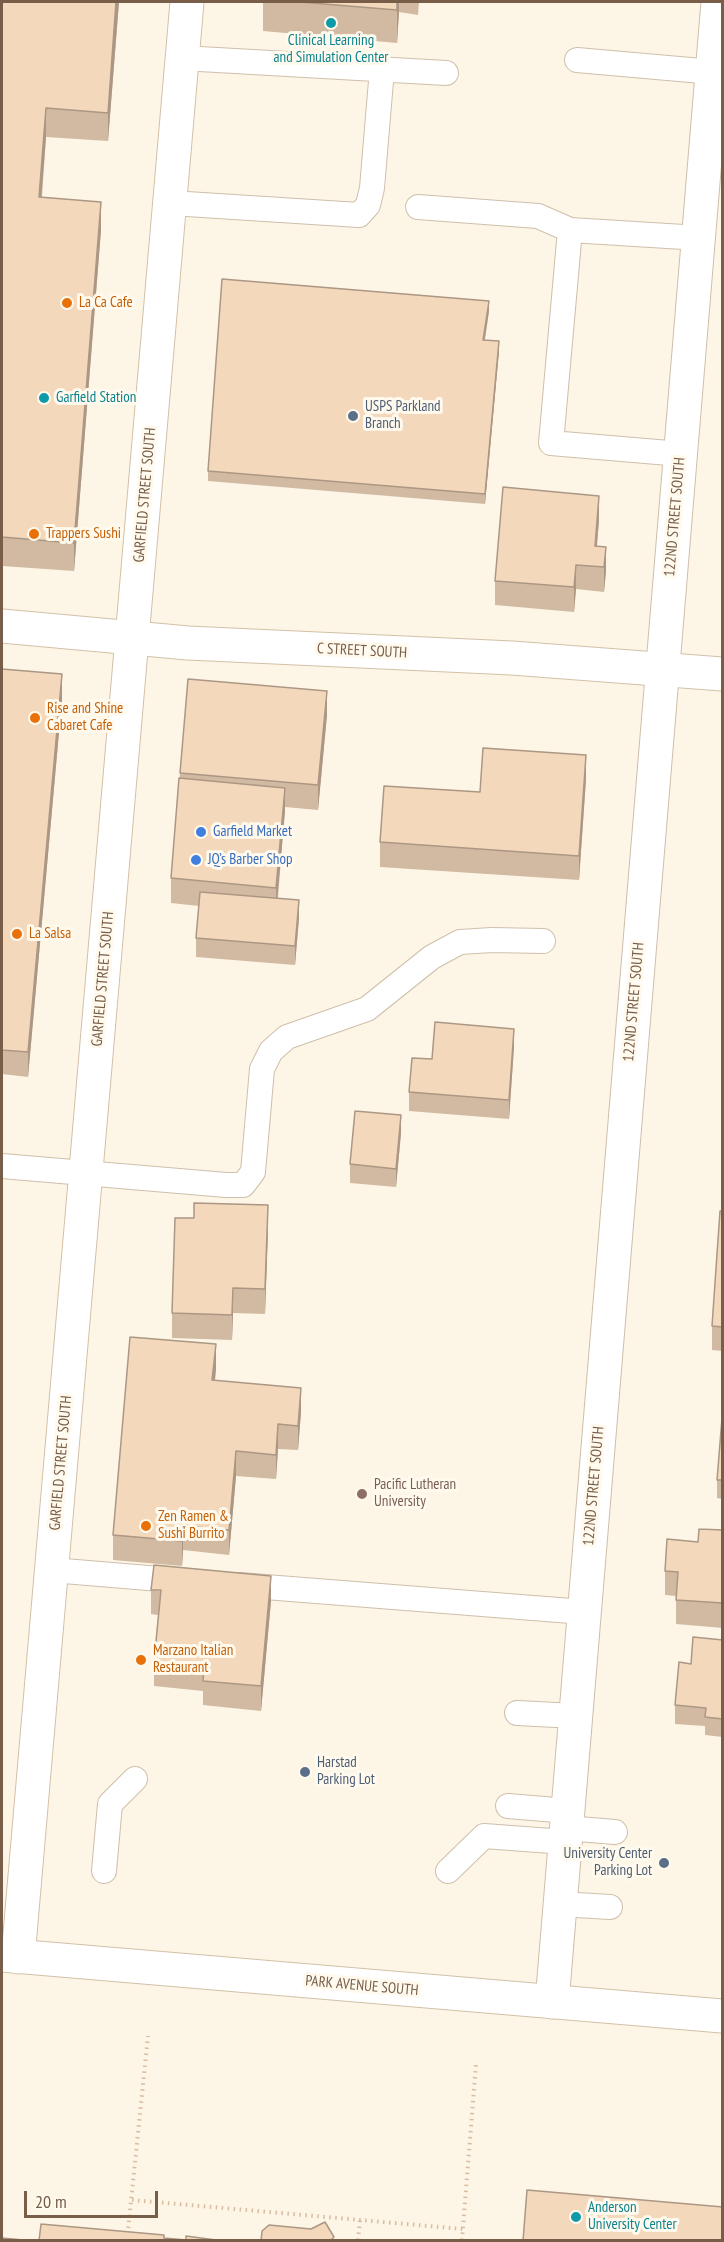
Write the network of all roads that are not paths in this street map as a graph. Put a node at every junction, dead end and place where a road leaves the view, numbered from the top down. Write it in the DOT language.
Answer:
graph roads {
  1 [pos="187,2"];
  2 [pos="718,2"];
  3 [pos="182,58"];
  4 [pos="578,60"];
  5 [pos="382,69"];
  6 [pos="713,72"];
  7 [pos="446,73"];
  8 [pos="171,203"];
  9 [pos="418,207"];
  10 [pos="570,230"];
  11 [pos="700,238"];
  12 [pos="681,454"];
  13 [pos="2,626"];
  14 [pos="133,637"];
  15 [pos="662,668"];
  16 [pos="723,674"];
  17 [pos="543,941"];
  18 [pos="2,1166"];
  19 [pos="87,1173"];
  20 [pos="52,1570"];
  21 [pos="584,1612"];
  22 [pos="517,1713"];
  23 [pos="576,1716"];
  24 [pos="135,1779"];
  25 [pos="508,1806"];
  26 [pos="566,1827"];
  27 [pos="615,1832"];
  28 [pos="448,1870"];
  29 [pos="104,1871"];
  30 [pos="560,1904"];
  31 [pos="610,1907"];
  32 [pos="10,1956"];
  33 [pos="552,2002"];
  34 [pos="723,2016"];
  1 -- 3 [label="street, GARFIELD STREET SOUTH"];
  2 -- 6 [label="street, 122ND STREET SOUTH"];
  3 -- 5 [label="lane"];
  3 -- 8 [label="street, GARFIELD STREET SOUTH"];
  4 -- 6 [label="lane"];
  5 -- 7 [label="lane"];
  5 -- 8 [label="lane"];
  6 -- 11 [label="street, 122ND STREET SOUTH"];
  8 -- 14 [label="street, GARFIELD STREET SOUTH"];
  9 -- 10 [label="lane"];
  10 -- 11 [label="lane"];
  10 -- 12 [label="lane"];
  11 -- 12 [label="street, 122ND STREET SOUTH"];
  12 -- 15 [label="street, 122ND STREET SOUTH"];
  13 -- 14 [label="street, C STREET SOUTH"];
  14 -- 15 [label="street, C STREET SOUTH"];
  14 -- 19 [label="street, GARFIELD STREET SOUTH"];
  15 -- 16 [label="street, C STREET SOUTH"];
  15 -- 21 [label="street, 122ND STREET SOUTH"];
  17 -- 19 [label="lane"];
  18 -- 19 [label="lane"];
  19 -- 20 [label="street, GARFIELD STREET SOUTH"];
  20 -- 21 [label="lane"];
  20 -- 32 [label="street, GARFIELD STREET SOUTH"];
  21 -- 23 [label="street, 122ND STREET SOUTH"];
  22 -- 23 [label="lane"];
  23 -- 26 [label="street, 122ND STREET SOUTH"];
  24 -- 29 [label="lane"];
  25 -- 26 [label="lane"];
  26 -- 27 [label="lane"];
  26 -- 28 [label="lane"];
  26 -- 30 [label="street, 122ND STREET SOUTH"];
  30 -- 31 [label="lane"];
  30 -- 33 [label="street, 122ND STREET SOUTH"];
  32 -- 33 [label="street, PARK AVENUE SOUTH"];
  33 -- 34 [label="street, PARK AVENUE SOUTH"];
}
